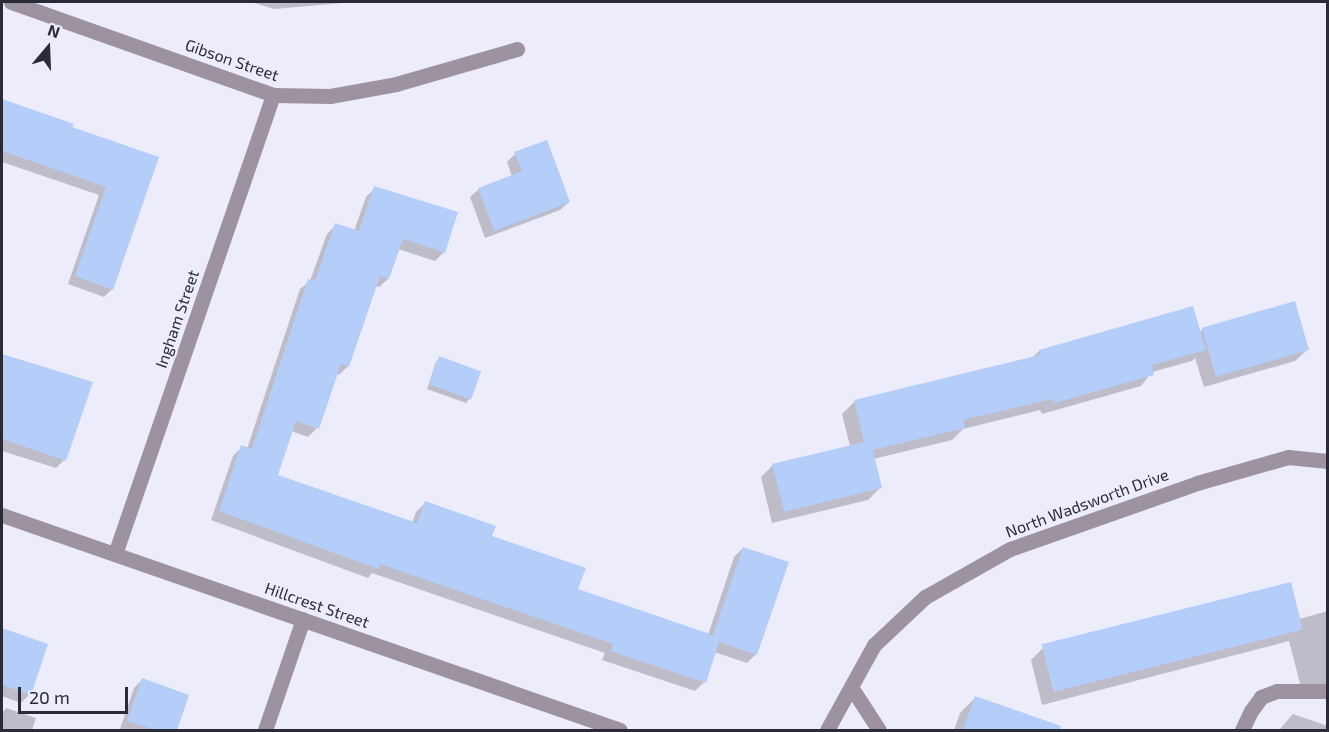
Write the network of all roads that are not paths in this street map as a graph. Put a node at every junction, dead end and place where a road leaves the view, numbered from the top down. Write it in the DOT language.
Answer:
graph roads {
  1 [pos="11,2"];
  2 [pos="517,49"];
  3 [pos="273,96"];
  4 [pos="1328,461"];
  5 [pos="2,515"];
  6 [pos="115,554"];
  7 [pos="303,619"];
  8 [pos="851,687"];
  9 [pos="1328,691"];
  10 [pos="265,730"];
  11 [pos="620,730"];
  12 [pos="828,730"];
  13 [pos="879,730"];
  14 [pos="1242,730"];
  1 -- 3 [label="street, Gibson Street"];
  2 -- 3 [label="street, Gibson Street"];
  3 -- 6 [label="street, Ingham Street"];
  4 -- 8 [label="street, North Wadsworth Drive"];
  5 -- 6 [label="street, Hillcrest Street"];
  6 -- 7 [label="street, Hillcrest Street"];
  7 -- 10 [label="street"];
  7 -- 11 [label="street, Hillcrest Street"];
  8 -- 12 [label="street, North Wadsworth Drive"];
  8 -- 13 [label="street"];
  9 -- 14 [label="street"];
}
